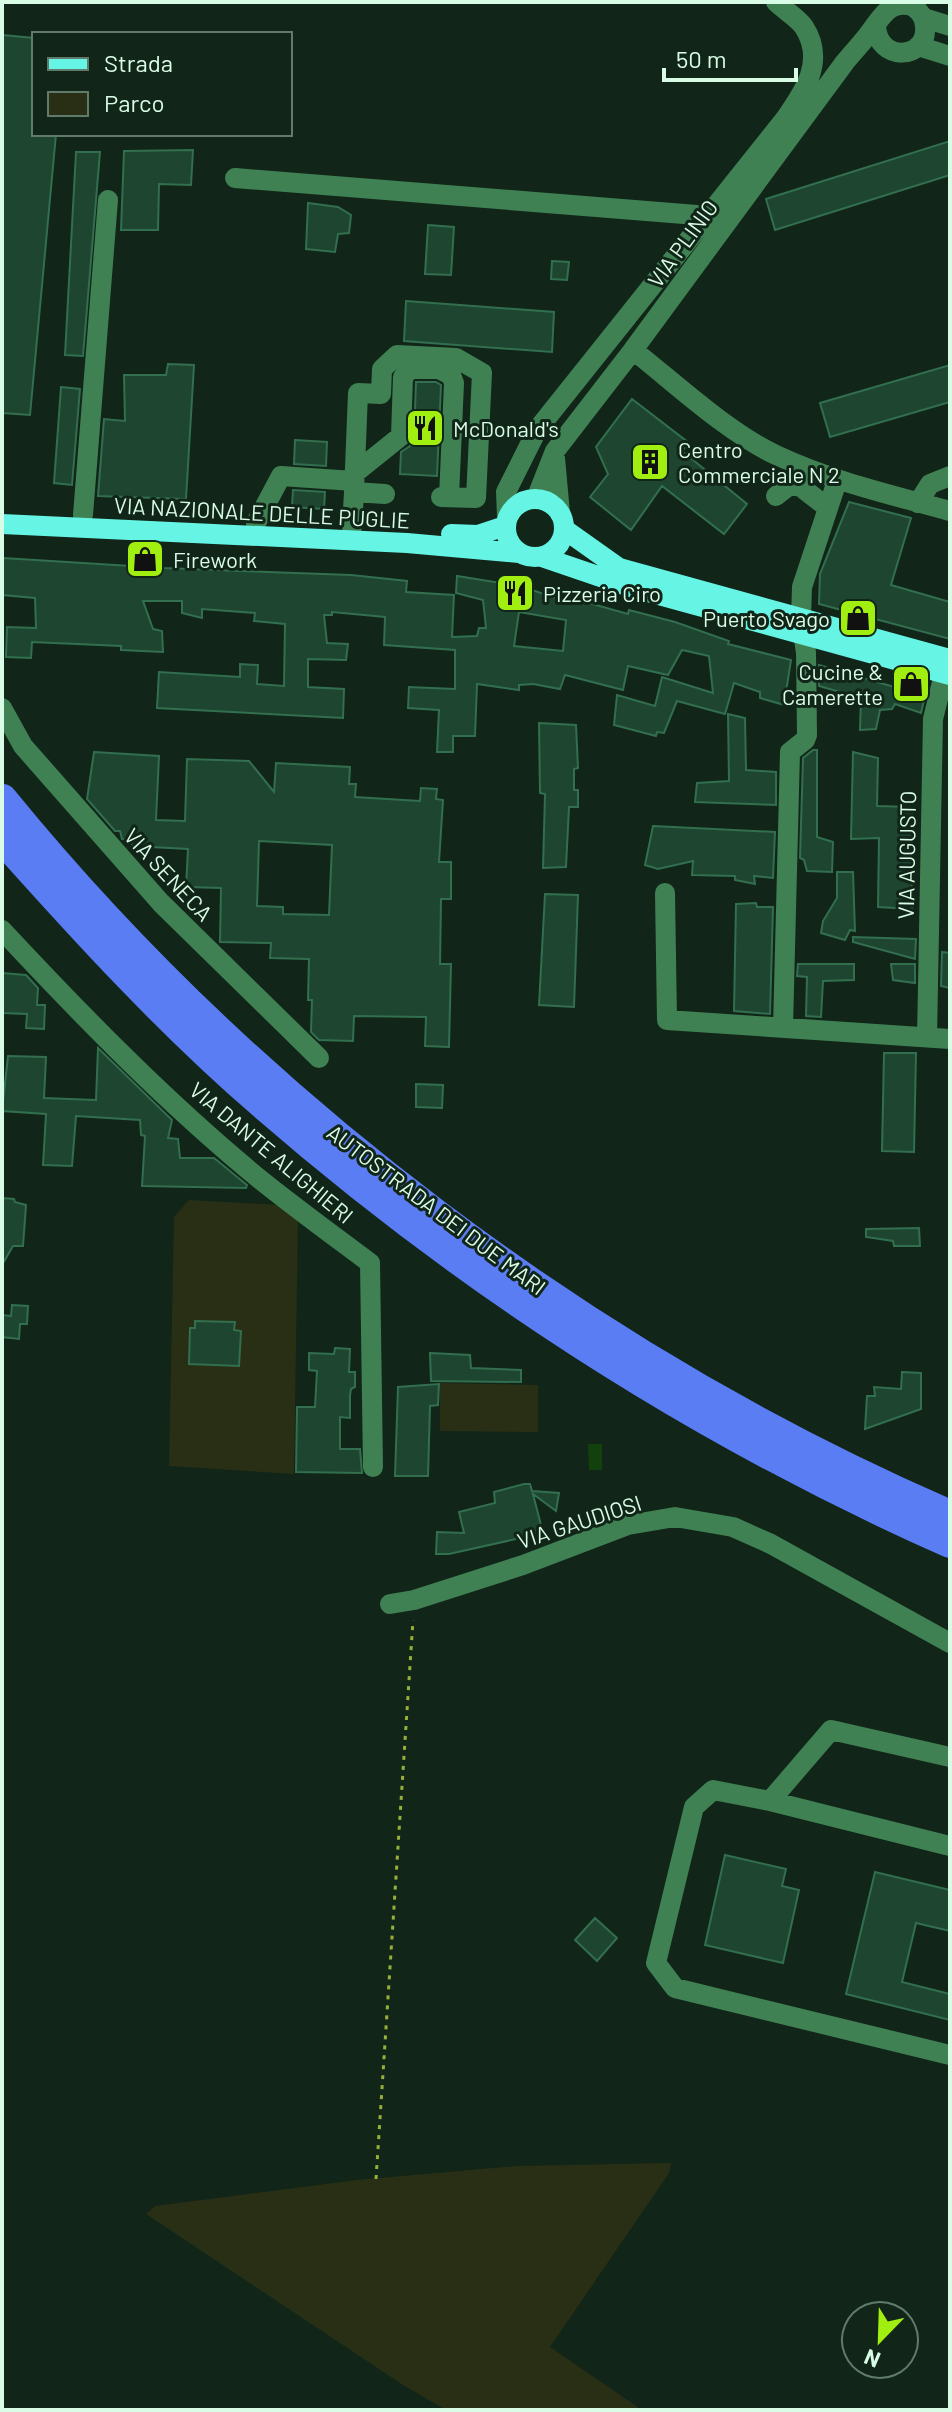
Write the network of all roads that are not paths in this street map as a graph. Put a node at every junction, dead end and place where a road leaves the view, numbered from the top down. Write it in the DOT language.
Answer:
graph roads {
  1 [pos="776,2"];
  2 [pos="891,4"];
  3 [pos="924,18"];
  4 [pos="876,25"];
  5 [pos="950,26"];
  6 [pos="918,46"];
  7 [pos="885,47"];
  8 [pos="950,56"];
  9 [pos="845,62"];
  10 [pos="235,178"];
  11 [pos="108,200"];
  12 [pos="709,216"];
  13 [pos="633,350"];
  14 [pos="555,451"];
  15 [pos="523,457"];
  16 [pos="950,476"];
  17 [pos="837,481"];
  18 [pos="354,482"];
  19 [pos="385,494"];
  20 [pos="776,496"];
  21 [pos="531,499"];
  22 [pos="918,503"];
  23 [pos="828,508"];
  24 [pos="2,510"];
  25 [pos="950,511"];
  26 [pos="83,515"];
  27 [pos="506,521"];
  28 [pos="562,521"];
  29 [pos="256,523"];
  30 [pos="2,524"];
  31 [pos="352,527"];
  32 [pos="519,553"];
  33 [pos="542,557"];
  34 [pos="803,626"];
  35 [pos="948,667"];
  36 [pos="2,708"];
  37 [pos="2,800"];
  38 [pos="2,837"];
  39 [pos="665,893"];
  40 [pos="2,930"];
  41 [pos="783,1028"];
  42 [pos="927,1038"];
  43 [pos="950,1039"];
  44 [pos="319,1058"];
  45 [pos="373,1467"];
  46 [pos="950,1516"];
  47 [pos="950,1542"];
  48 [pos="390,1604"];
  49 [pos="950,1643"];
  50 [pos="950,1757"];
  51 [pos="770,1801"];
  52 [pos="950,1846"];
  53 [pos="950,2055"];
  1 -- 12 [label="street"];
  2 -- 3 [label="street, VIA PLINIO"];
  2 -- 4 [label="street, VIA PLINIO"];
  3 -- 5 [label="street, VIA PLINIO"];
  3 -- 6 [label="street"];
  4 -- 7 [label="street"];
  4 -- 9 [label="street, VIA PLINIO"];
  6 -- 7 [label="street"];
  6 -- 8 [label="street"];
  7 -- 9 [label="street"];
  9 -- 13 [label="street, VIA PLINIO"];
  10 -- 12 [label="street"];
  11 -- 26 [label="street"];
  12 -- 15 [label="street"];
  13 -- 14 [label="street, VIA PLINIO"];
  13 -- 17 [label="street"];
  14 -- 21 [label="street, VIA PLINIO"];
  14 -- 28 [label="street"];
  15 -- 21 [label="street"];
  15 -- 27 [label="street"];
  16 -- 22 [label="street"];
  17 -- 22 [label="street"];
  17 -- 23 [label="street"];
  18 -- 18 [label="street"];
  18 -- 19 [label="street"];
  18 -- 29 [label="street"];
  18 -- 31 [label="street"];
  20 -- 23 [label="street"];
  21 -- 27 [label="main road"];
  21 -- 28 [label="main road"];
  22 -- 25 [label="street"];
  23 -- 34 [label="street"];
  24 -- 26 [label="main road, VIA NAZIONALE DELLE PUGLIE"];
  26 -- 29 [label="main road, VIA NAZIONALE DELLE PUGLIE"];
  27 -- 31 [label="main road, VIA NAZIONALE DELLE PUGLIE"];
  27 -- 32 [label="main road"];
  28 -- 33 [label="main road"];
  28 -- 34 [label="main road"];
  29 -- 31 [label="main road, VIA NAZIONALE DELLE PUGLIE"];
  30 -- 32 [label="main road, VIA NAZIONALE DELLE PUGLIE"];
  32 -- 33 [label="main road"];
  33 -- 34 [label="main road"];
  34 -- 35 [label="main road"];
  34 -- 41 [label="street"];
  35 -- 42 [label="street, VIA AUGUSTO"];
  36 -- 44 [label="street, VIA SENECA"];
  37 -- 46 [label="highway, AUTOSTRADA DEI DUE MARI"];
  38 -- 47 [label="highway, AUTOSTRADA DEI DUE MARI"];
  39 -- 41 [label="street"];
  40 -- 45 [label="street, VIA DANTE ALIGHIERI"];
  41 -- 42 [label="street"];
  42 -- 43 [label="street"];
  48 -- 49 [label="street, VIA GAUDIOSI"];
  50 -- 51 [label="street"];
  51 -- 52 [label="street"];
  51 -- 53 [label="street"];
}
